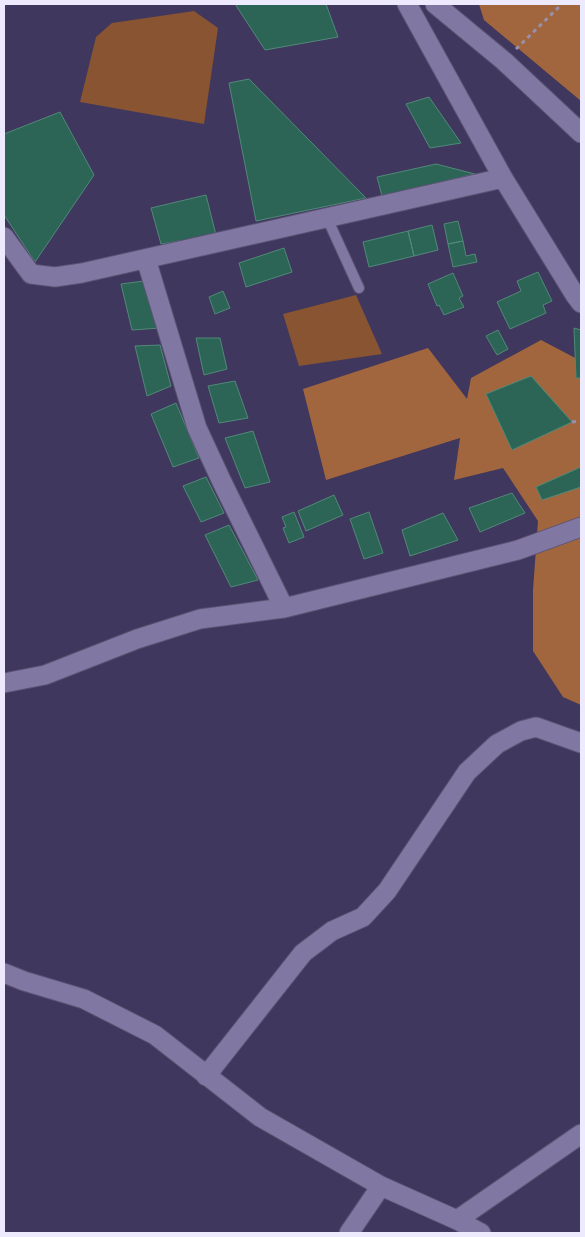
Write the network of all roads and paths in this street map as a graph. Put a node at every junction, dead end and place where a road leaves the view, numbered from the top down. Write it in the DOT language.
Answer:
graph roads {
  1 [pos="407,4"];
  2 [pos="434,4"];
  3 [pos="562,4"];
  4 [pos="504,61"];
  5 [pos="581,133"];
  6 [pos="503,178"];
  7 [pos="327,218"];
  8 [pos="4,237"];
  9 [pos="146,259"];
  10 [pos="359,288"];
  11 [pos="581,303"];
  12 [pos="572,422"];
  13 [pos="581,422"];
  14 [pos="581,527"];
  15 [pos="284,608"];
  16 [pos="4,683"];
  17 [pos="581,743"];
  18 [pos="4,973"];
  19 [pos="206,1076"];
  20 [pos="581,1134"];
  21 [pos="381,1186"];
  22 [pos="457,1220"];
  23 [pos="349,1233"];
  24 [pos="481,1233"];
  1 -- 6 [label="street"];
  2 -- 4 [label="street"];
  3 -- 4 [label="path"];
  4 -- 5 [label="street"];
  6 -- 7 [label="street"];
  6 -- 11 [label="street"];
  7 -- 9 [label="street"];
  7 -- 10 [label="lane"];
  8 -- 9 [label="street"];
  9 -- 15 [label="street"];
  12 -- 13 [label="path"];
  14 -- 15 [label="street"];
  15 -- 16 [label="street"];
  17 -- 19 [label="street"];
  18 -- 19 [label="street"];
  19 -- 21 [label="street"];
  20 -- 22 [label="street"];
  21 -- 22 [label="street"];
  21 -- 23 [label="street"];
  22 -- 24 [label="street"];
}
